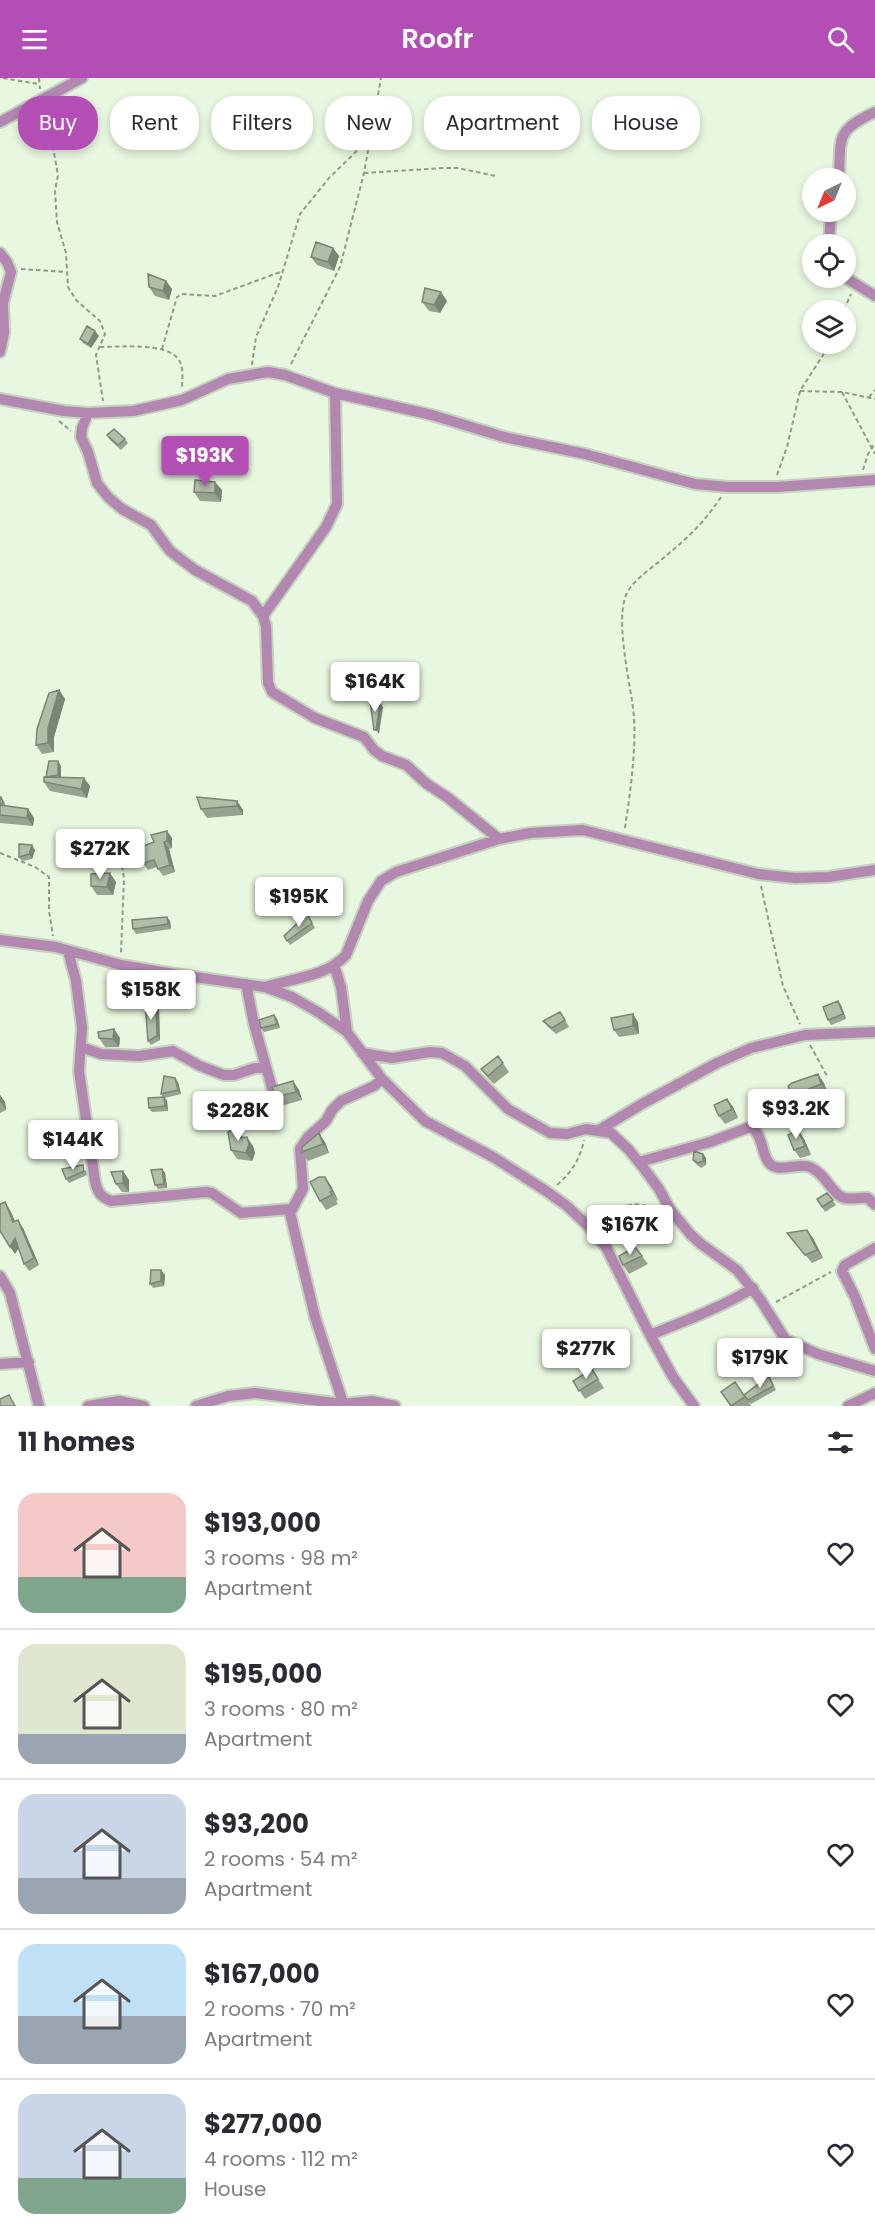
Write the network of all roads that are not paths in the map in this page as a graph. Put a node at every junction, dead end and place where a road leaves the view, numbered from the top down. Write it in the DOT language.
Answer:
graph roads {
  1 [pos="82,78"];
  2 [pos="875,112"];
  3 [pos="0,122"];
  4 [pos="840,168"];
  5 [pos="0,253"];
  6 [pos="856,285"];
  7 [pos="875,296"];
  8 [pos="0,352"];
  9 [pos="335,393"];
  10 [pos="0,399"];
  11 [pos="88,413"];
  12 [pos="875,480"];
  13 [pos="263,616"];
  14 [pos="498,839"];
  15 [pos="875,870"];
  16 [pos="0,940"];
  17 [pos="68,951"];
  18 [pos="334,965"];
  19 [pos="246,984"];
  20 [pos="265,987"];
  21 [pos="347,1032"];
  22 [pos="875,1032"];
  23 [pos="81,1047"];
  24 [pos="362,1053"];
  25 [pos="266,1068"];
  26 [pos="382,1079"];
  27 [pos="272,1088"];
  28 [pos="599,1130"];
  29 [pos="639,1162"];
  30 [pos="875,1205"];
  31 [pos="291,1209"];
  32 [pos="875,1248"];
  33 [pos="0,1276"];
  34 [pos="753,1288"];
  35 [pos="650,1335"];
  36 [pos="875,1349"];
  37 [pos="29,1362"];
  38 [pos="0,1364"];
  39 [pos="875,1371"];
  40 [pos="875,1393"];
  41 [pos="343,1405"];
  42 [pos="39,1406"];
  43 [pos="88,1406"];
  44 [pos="144,1406"];
  45 [pos="196,1406"];
  46 [pos="395,1406"];
  47 [pos="694,1406"];
  48 [pos="848,1406"];
  1 -- 3 [label="street"];
  2 -- 4 [label="street"];
  5 -- 8 [label="street"];
  6 -- 7 [label="street"];
  9 -- 11 [label="street"];
  9 -- 12 [label="street"];
  9 -- 13 [label="street"];
  10 -- 11 [label="street"];
  11 -- 13 [label="street"];
  13 -- 14 [label="street"];
  14 -- 15 [label="street"];
  14 -- 18 [label="street"];
  16 -- 17 [label="street"];
  17 -- 19 [label="street"];
  17 -- 23 [label="street"];
  18 -- 20 [label="street"];
  18 -- 21 [label="street"];
  19 -- 20 [label="street"];
  19 -- 25 [label="street"];
  20 -- 21 [label="street"];
  21 -- 24 [label="street"];
  22 -- 28 [label="street"];
  23 -- 25 [label="street"];
  23 -- 31 [label="street"];
  24 -- 26 [label="street"];
  24 -- 28 [label="street"];
  25 -- 27 [label="street"];
  26 -- 31 [label="street"];
  26 -- 35 [label="street"];
  28 -- 29 [label="street"];
  29 -- 30 [label="street"];
  29 -- 34 [label="street"];
  31 -- 41 [label="street"];
  32 -- 36 [label="street"];
  33 -- 37 [label="street"];
  34 -- 35 [label="street"];
  34 -- 39 [label="street"];
  35 -- 47 [label="street"];
  37 -- 38 [label="street"];
  37 -- 42 [label="street"];
  40 -- 48 [label="street"];
  41 -- 45 [label="street"];
  41 -- 46 [label="street"];
  43 -- 44 [label="street"];
}
